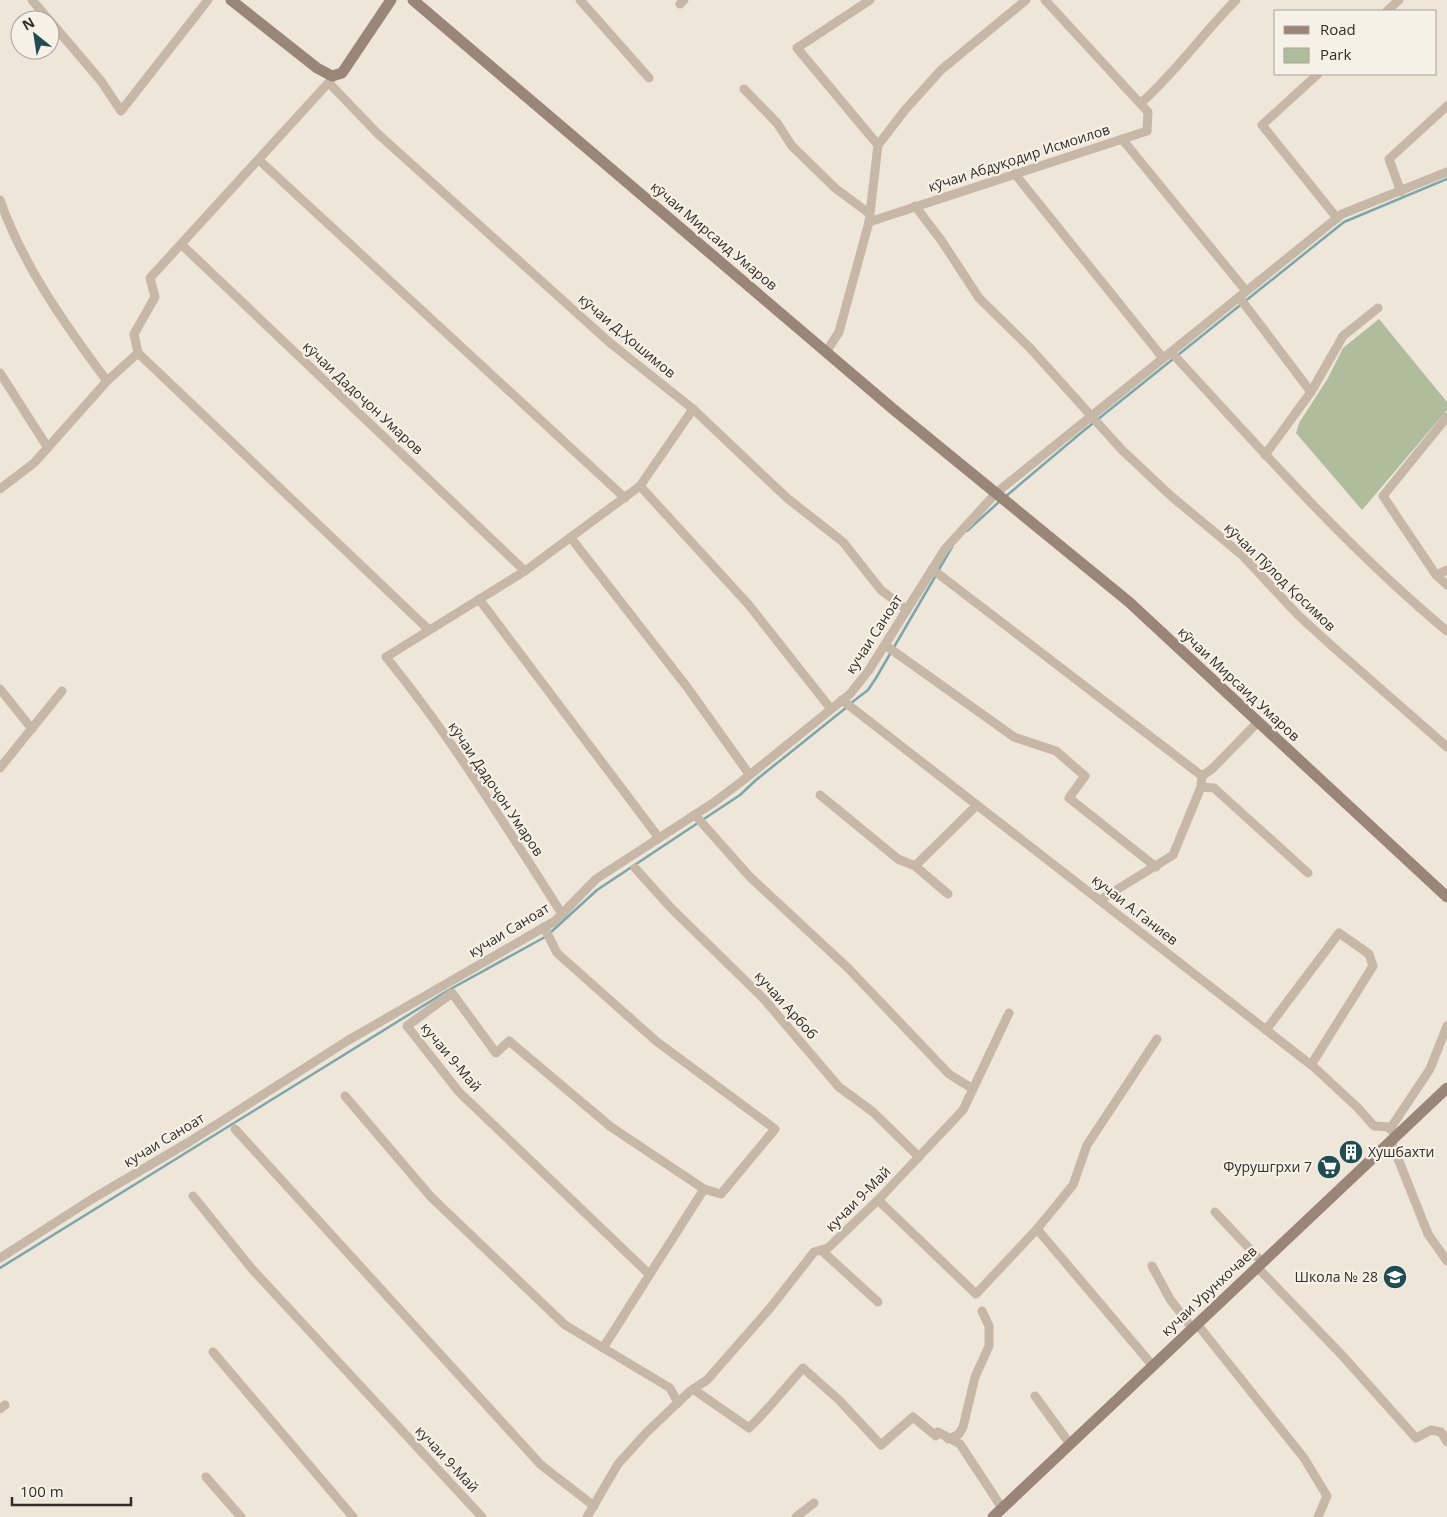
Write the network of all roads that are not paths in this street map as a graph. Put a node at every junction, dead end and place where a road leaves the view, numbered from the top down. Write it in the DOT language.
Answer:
graph roads {
  1 [pos="32,0"];
  2 [pos="208,0"];
  3 [pos="231,0"];
  4 [pos="391,0"];
  5 [pos="413,0"];
  6 [pos="580,0"];
  7 [pos="870,0"];
  8 [pos="1026,0"];
  9 [pos="1236,0"];
  10 [pos="1400,0"];
  11 [pos="1051,2"];
  12 [pos="41,10"];
  13 [pos="1388,10"];
  14 [pos="60,32"];
  15 [pos="1317,75"];
  16 [pos="649,78"];
  17 [pos="330,80"];
  18 [pos="744,89"];
  19 [pos="1140,103"];
  20 [pos="1447,106"];
  21 [pos="1122,139"];
  22 [pos="878,145"];
  23 [pos="259,160"];
  24 [pos="1447,172"];
  25 [pos="1015,174"];
  26 [pos="1400,192"];
  27 [pos="0,200"];
  28 [pos="915,206"];
  29 [pos="870,218"];
  30 [pos="1337,218"];
  31 [pos="182,245"];
  32 [pos="1243,294"];
  33 [pos="1378,308"];
  34 [pos="826,352"];
  35 [pos="138,353"];
  36 [pos="1173,355"];
  37 [pos="1163,358"];
  38 [pos="0,373"];
  39 [pos="107,381"];
  40 [pos="1311,392"];
  41 [pos="693,409"];
  42 [pos="1447,416"];
  43 [pos="1094,420"];
  44 [pos="48,448"];
  45 [pos="1265,455"];
  46 [pos="640,486"];
  47 [pos="0,489"];
  48 [pos="1001,497"];
  49 [pos="625,498"];
  50 [pos="571,538"];
  51 [pos="525,570"];
  52 [pos="1447,570"];
  53 [pos="935,572"];
  54 [pos="1436,575"];
  55 [pos="1447,585"];
  56 [pos="479,599"];
  57 [pos="907,610"];
  58 [pos="429,630"];
  59 [pos="1447,631"];
  60 [pos="890,648"];
  61 [pos="0,689"];
  62 [pos="62,691"];
  63 [pos="847,704"];
  64 [pos="831,709"];
  65 [pos="1258,722"];
  66 [pos="32,729"];
  67 [pos="1447,747"];
  68 [pos="0,768"];
  69 [pos="749,774"];
  70 [pos="1202,776"];
  71 [pos="1202,787"];
  72 [pos="820,795"];
  73 [pos="977,805"];
  74 [pos="699,820"];
  75 [pos="659,838"];
  76 [pos="915,866"];
  77 [pos="1156,867"];
  78 [pos="635,868"];
  79 [pos="1308,873"];
  80 [pos="948,894"];
  81 [pos="1447,896"];
  82 [pos="1100,900"];
  83 [pos="562,914"];
  84 [pos="547,932"];
  85 [pos="1009,1013"];
  86 [pos="1447,1026"];
  87 [pos="1266,1030"];
  88 [pos="1157,1039"];
  89 [pos="1311,1065"];
  90 [pos="973,1088"];
  91 [pos="1447,1088"];
  92 [pos="345,1096"];
  93 [pos="236,1129"];
  94 [pos="1393,1135"];
  95 [pos="919,1157"];
  96 [pos="704,1189"];
  97 [pos="193,1196"];
  98 [pos="878,1200"];
  99 [pos="1215,1212"];
  100 [pos="1038,1229"];
  101 [pos="821,1250"];
  102 [pos="0,1258"];
  103 [pos="1447,1260"];
  104 [pos="1260,1265"];
  105 [pos="1152,1266"];
  106 [pos="649,1274"];
  107 [pos="878,1302"];
  108 [pos="982,1311"];
  109 [pos="1195,1326"];
  110 [pos="603,1348"];
  111 [pos="213,1352"];
  112 [pos="1153,1366"];
  113 [pos="693,1389"];
  114 [pos="1035,1396"];
  115 [pos="678,1403"];
  116 [pos="948,1439"];
  117 [pos="1447,1442"];
  118 [pos="1070,1444"];
  119 [pos="206,1477"];
  120 [pos="814,1503"];
  121 [pos="594,1506"];
  122 [pos="1002,1508"];
  123 [pos="241,1517"];
  124 [pos="353,1517"];
  125 [pos="482,1517"];
  126 [pos="587,1517"];
  127 [pos="796,1517"];
  128 [pos="993,1517"];
  129 [pos="1318,1517"];
  1 -- 12 [label="street"];
  2 -- 14 [label="street"];
  3 -- 17 [label="street"];
  4 -- 17 [label="street"];
  5 -- 34 [label="street, кӯчаи Мирсаид Умаров"];
  6 -- 16 [label="street"];
  7 -- 22 [label="street"];
  8 -- 22 [label="street"];
  9 -- 19 [label="street"];
  10 -- 13 [label="street"];
  11 -- 19 [label="street, кӯчаи Абдуқодир Исмоилов"];
  15 -- 30 [label="street"];
  17 -- 23 [label="street"];
  17 -- 41 [label="street, кӯчаи Д.Ҳошимов"];
  18 -- 29 [label="street"];
  19 -- 21 [label="street, кӯчаи Абдуқодир Исмоилов"];
  20 -- 26 [label="street"];
  21 -- 25 [label="street, кӯчаи Абдуқодир Исмоилов"];
  21 -- 32 [label="street"];
  22 -- 29 [label="street"];
  23 -- 31 [label="street"];
  23 -- 49 [label="street"];
  24 -- 26 [label="street, кучаи Саноат"];
  25 -- 28 [label="street, кӯчаи Абдуқодир Исмоилов"];
  25 -- 37 [label="street"];
  26 -- 30 [label="street, кучаи Саноат"];
  27 -- 39 [label="street"];
  28 -- 29 [label="street, кӯчаи Абдуқодир Исмоилов"];
  28 -- 43 [label="street, кӯчаи Пӯлод Қосимов"];
  29 -- 34 [label="street"];
  30 -- 32 [label="street, кучаи Саноат"];
  31 -- 35 [label="street"];
  31 -- 51 [label="street, кӯчаи Дадоҷон Умаров"];
  32 -- 36 [label="street, кучаи Саноат"];
  32 -- 40 [label="street"];
  33 -- 40 [label="street"];
  34 -- 48 [label="street, кӯчаи Мирсаид Умаров"];
  35 -- 39 [label="street"];
  35 -- 58 [label="street"];
  36 -- 37 [label="street, кучаи Саноат"];
  36 -- 45 [label="street"];
  37 -- 43 [label="street, кучаи Саноат"];
  38 -- 44 [label="street"];
  39 -- 44 [label="street"];
  40 -- 45 [label="street"];
  41 -- 46 [label="street"];
  41 -- 57 [label="street, кӯчаи Д.Ҳошимов"];
  42 -- 54 [label="street"];
  43 -- 48 [label="street, кучаи Саноат"];
  43 -- 67 [label="street, кӯчаи Пӯлод Қосимов"];
  44 -- 47 [label="street"];
  45 -- 59 [label="street"];
  46 -- 49 [label="street"];
  46 -- 64 [label="street"];
  48 -- 53 [label="street, кучаи Саноат"];
  48 -- 65 [label="street, кӯчаи Мирсаид Умаров"];
  49 -- 50 [label="street"];
  50 -- 51 [label="street"];
  50 -- 69 [label="street"];
  51 -- 56 [label="street"];
  52 -- 54 [label="street"];
  53 -- 57 [label="street, кучаи Саноат"];
  53 -- 70 [label="street"];
  54 -- 55 [label="street"];
  56 -- 58 [label="street"];
  56 -- 75 [label="street"];
  57 -- 60 [label="street, кучаи Саноат"];
  58 -- 83 [label="street, кӯчаи Дадоҷон Умаров"];
  60 -- 63 [label="street, кучаи Саноат"];
  60 -- 77 [label="street"];
  61 -- 66 [label="street"];
  62 -- 66 [label="street"];
  63 -- 64 [label="street, кучаи Саноат"];
  63 -- 73 [label="street, кучаи А.Ганиев"];
  64 -- 69 [label="street, кучаи Саноат"];
  65 -- 70 [label="street"];
  65 -- 81 [label="street, кӯчаи Мирсаид Умаров"];
  66 -- 68 [label="street"];
  69 -- 74 [label="street, кучаи Саноат"];
  70 -- 71 [label="street"];
  71 -- 77 [label="street"];
  71 -- 79 [label="street"];
  72 -- 76 [label="street"];
  73 -- 76 [label="street"];
  73 -- 82 [label="street, кучаи А.Ганиев"];
  74 -- 75 [label="street, кучаи Саноат"];
  74 -- 90 [label="street"];
  75 -- 83 [label="street, кучаи Саноат"];
  76 -- 80 [label="street"];
  77 -- 82 [label="street"];
  78 -- 95 [label="street, кучаи Арбоб"];
  82 -- 87 [label="street, кучаи А.Ганиев"];
  83 -- 84 [label="street, кучаи Саноат"];
  84 -- 96 [label="street"];
  84 -- 102 [label="street, кучаи Саноат"];
  85 -- 90 [label="street, кучаи 9-Май"];
  86 -- 94 [label="street"];
  87 -- 89 [label="street, кучаи А.Ганиев"];
  87 -- 89 [label="street"];
  88 -- 100 [label="street"];
  89 -- 94 [label="street, кучаи А.Ганиев"];
  90 -- 95 [label="street, кучаи 9-Май"];
  91 -- 94 [label="street, кучаи Урунхочаев"];
  92 -- 110 [label="street"];
  93 -- 121 [label="street"];
  94 -- 103 [label="street"];
  94 -- 104 [label="street, кучаи Урунхочаев"];
  95 -- 98 [label="street, кучаи 9-Май"];
  96 -- 106 [label="street"];
  96 -- 106 [label="street, кучаи 9-Май"];
  97 -- 125 [label="street, кучаи 9-Май"];
  98 -- 100 [label="street"];
  98 -- 101 [label="street, кучаи 9-Май"];
  99 -- 104 [label="street"];
  100 -- 112 [label="street"];
  101 -- 107 [label="street"];
  101 -- 113 [label="street, кучаи 9-Май"];
  104 -- 109 [label="street, кучаи Урунхочаев"];
  104 -- 117 [label="street"];
  105 -- 109 [label="street"];
  106 -- 110 [label="street"];
  108 -- 116 [label="street"];
  109 -- 112 [label="street, кучаи Урунхочаев"];
  109 -- 129 [label="street"];
  110 -- 115 [label="street"];
  111 -- 124 [label="street"];
  112 -- 118 [label="street, кучаи Урунхочаев"];
  113 -- 115 [label="street, кучаи 9-Май"];
  113 -- 116 [label="street"];
  114 -- 118 [label="street"];
  115 -- 121 [label="street, кучаи 9-Май"];
  116 -- 122 [label="street"];
  118 -- 122 [label="street, кучаи Урунхочаев"];
  119 -- 123 [label="street"];
  120 -- 127 [label="street"];
  121 -- 126 [label="street, кучаи 9-Май"];
  122 -- 128 [label="street, кучаи Урунхочаев"];
}
